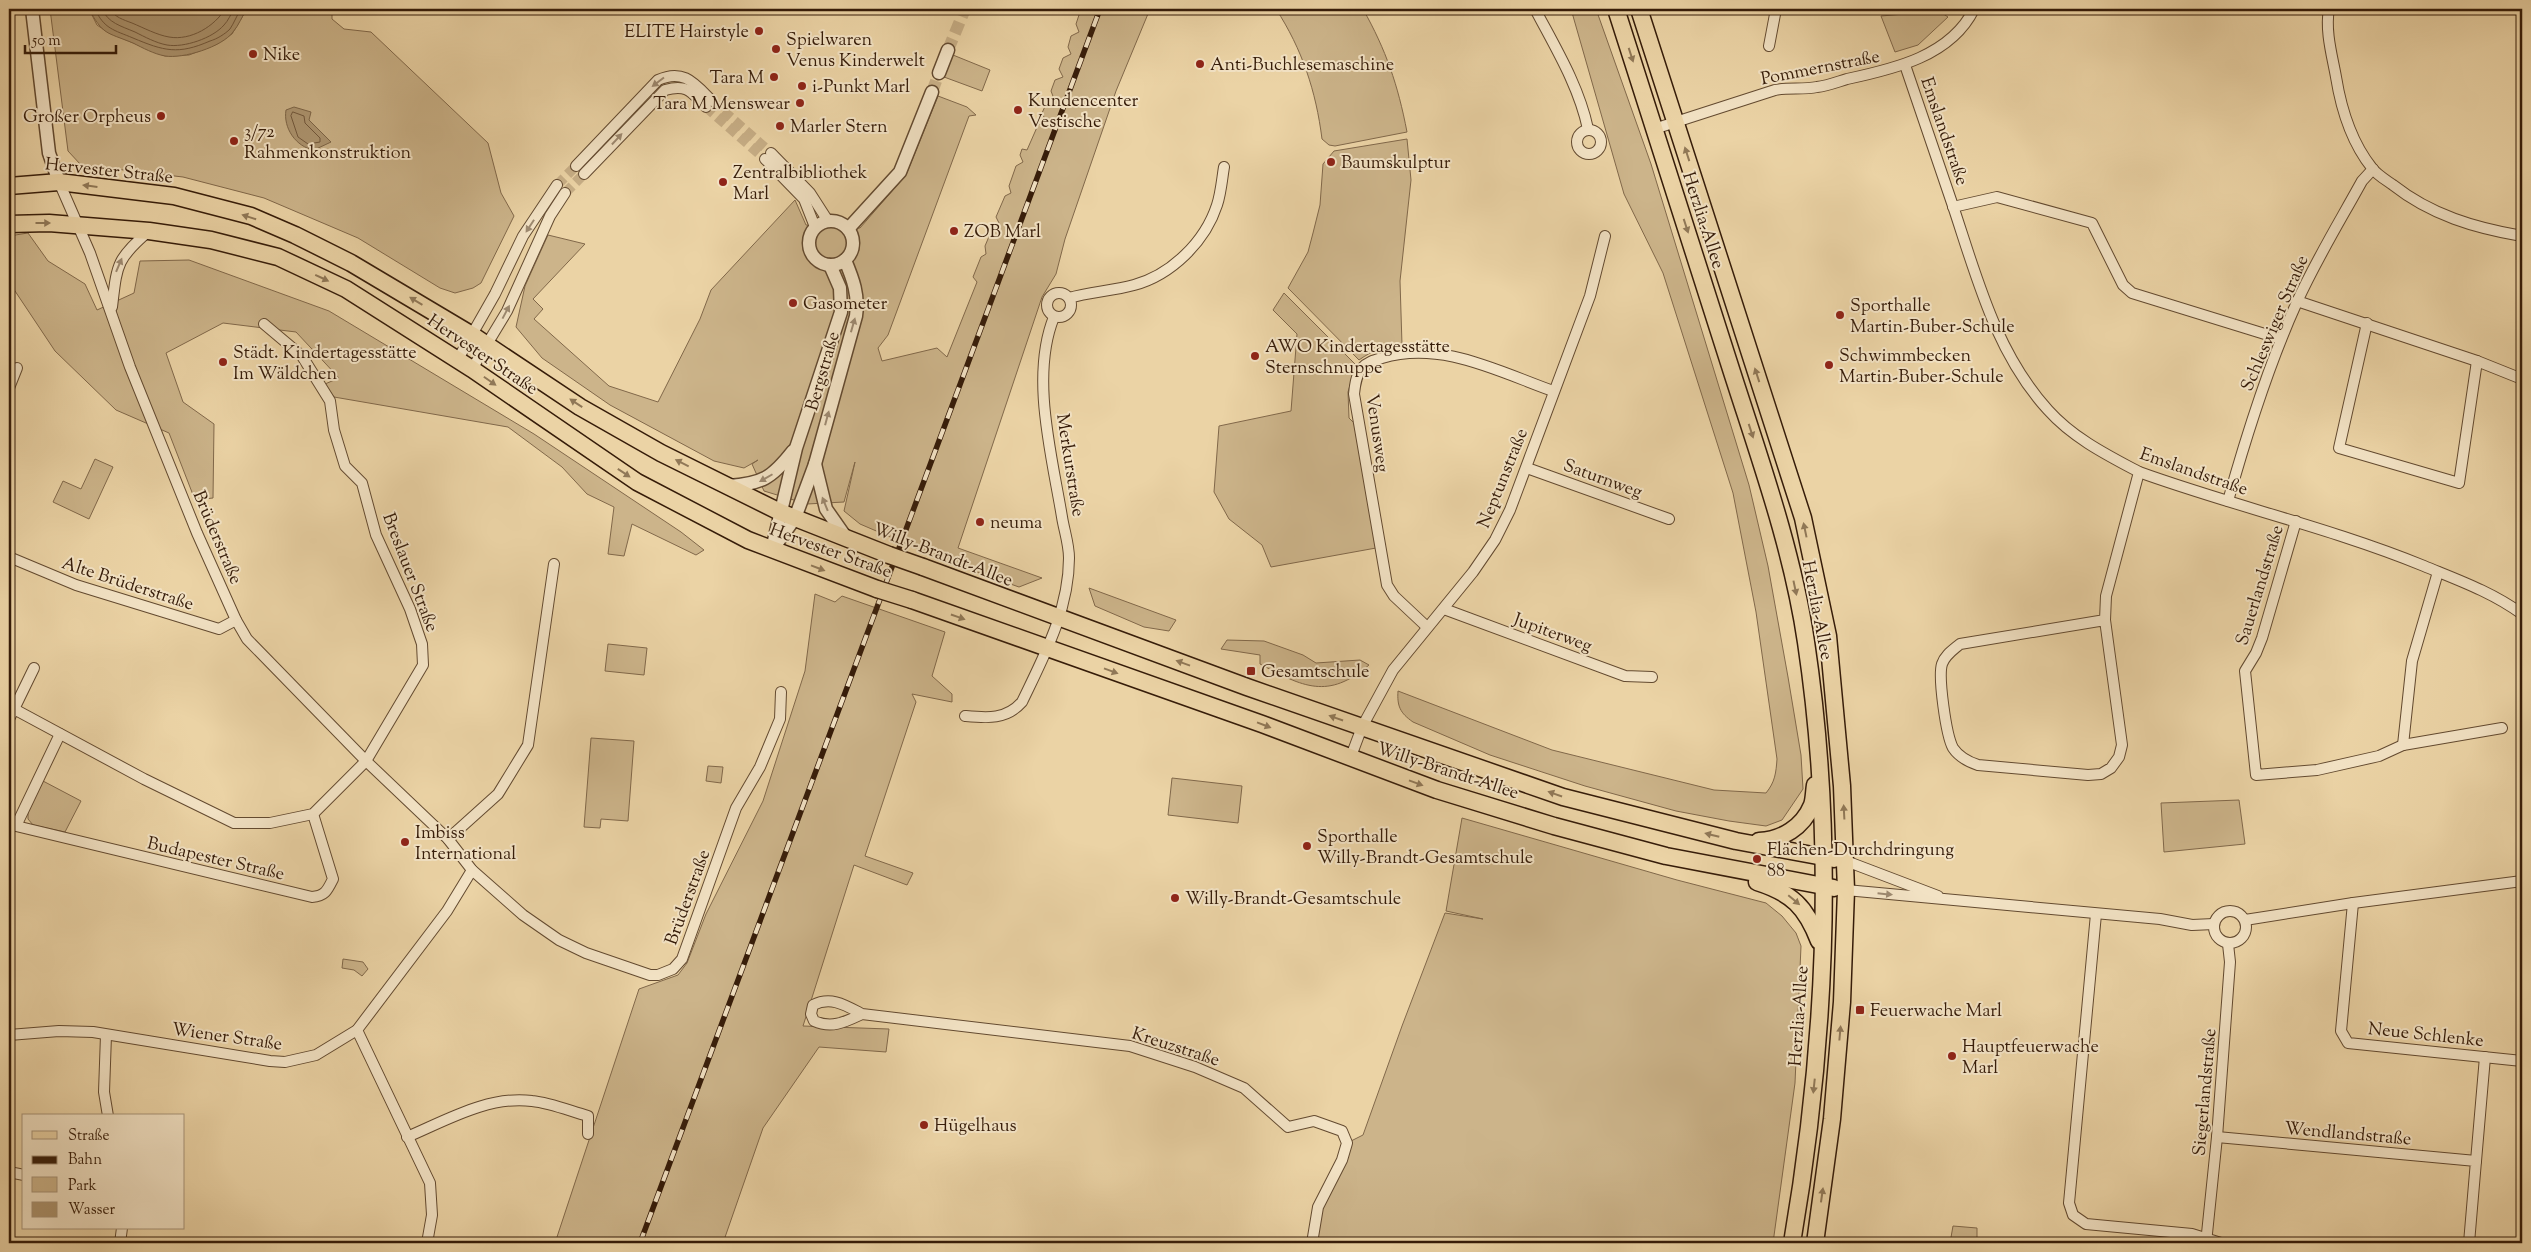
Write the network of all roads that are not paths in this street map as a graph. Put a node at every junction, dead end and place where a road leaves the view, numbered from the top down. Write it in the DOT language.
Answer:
graph roads {
  1 [pos="32,9"];
  2 [pos="1535,9"];
  3 [pos="1616,9"];
  4 [pos="1639,9"];
  5 [pos="1776,9"];
  6 [pos="1974,9"];
  7 [pos="2329,9"];
  8 [pos="1769,46"];
  9 [pos="948,50"];
  10 [pos="1905,65"];
  11 [pos="939,73"];
  12 [pos="932,92"];
  13 [pos="1676,122"];
  14 [pos="1588,129"];
  15 [pos="1654,129"];
  16 [pos="576,166"];
  17 [pos="1224,167"];
  18 [pos="2373,170"];
  19 [pos="584,174"];
  20 [pos="59,182"];
  21 [pos="557,185"];
  22 [pos="9,186"];
  23 [pos="565,193"];
  24 [pos="1954,207"];
  25 [pos="828,221"];
  26 [pos="9,224"];
  27 [pos="77,224"];
  28 [pos="816,227"];
  29 [pos="848,229"];
  30 [pos="149,230"];
  31 [pos="1605,236"];
  32 [pos="2522,236"];
  33 [pos="845,260"];
  34 [pos="830,265"];
  35 [pos="1069,298"];
  36 [pos="2298,301"];
  37 [pos="111,311"];
  38 [pos="1054,317"];
  39 [pos="2367,323"];
  40 [pos="264,324"];
  41 [pos="472,335"];
  42 [pos="2281,339"];
  43 [pos="488,344"];
  44 [pos="458,359"];
  45 [pos="2477,361"];
  46 [pos="17,368"];
  47 [pos="472,369"];
  48 [pos="2522,380"];
  49 [pos="9,388"];
  50 [pos="1554,391"];
  51 [pos="796,448"];
  52 [pos="815,464"];
  53 [pos="1527,468"];
  54 [pos="2139,472"];
  55 [pos="725,486"];
  56 [pos="2228,501"];
  57 [pos="780,512"];
  58 [pos="795,518"];
  59 [pos="1669,519"];
  60 [pos="2296,521"];
  61 [pos="813,525"];
  62 [pos="848,538"];
  63 [pos="772,550"];
  64 [pos="9,558"];
  65 [pos="554,564"];
  66 [pos="2438,572"];
  67 [pos="912,600"];
  68 [pos="1444,609"];
  69 [pos="2522,614"];
  70 [pos="1060,619"];
  71 [pos="236,620"];
  72 [pos="2105,620"];
  73 [pos="1427,628"];
  74 [pos="1048,648"];
  75 [pos="34,668"];
  76 [pos="1652,677"];
  77 [pos="781,692"];
  78 [pos="14,709"];
  79 [pos="965,716"];
  80 [pos="9,719"];
  81 [pos="1362,727"];
  82 [pos="2502,728"];
  83 [pos="60,734"];
  84 [pos="2403,745"];
  85 [pos="1819,753"];
  86 [pos="1350,759"];
  87 [pos="366,761"];
  88 [pos="313,814"];
  89 [pos="12,826"];
  90 [pos="448,839"];
  91 [pos="1736,841"];
  92 [pos="1825,857"];
  93 [pos="1683,859"];
  94 [pos="1846,861"];
  95 [pos="472,870"];
  96 [pos="2522,881"];
  97 [pos="1824,886"];
  98 [pos="1846,890"];
  99 [pos="1951,900"];
  100 [pos="2352,903"];
  101 [pos="2096,914"];
  102 [pos="2246,920"];
  103 [pos="2214,924"];
  104 [pos="2228,944"];
  105 [pos="1822,950"];
  106 [pos="862,1014"];
  107 [pos="356,1030"];
  108 [pos="9,1035"];
  109 [pos="106,1035"];
  110 [pos="2485,1057"];
  111 [pos="2522,1061"];
  112 [pos="108,1114"];
  113 [pos="588,1134"];
  114 [pos="407,1137"];
  115 [pos="2217,1137"];
  116 [pos="2476,1161"];
  117 [pos="9,1172"];
  118 [pos="22,1175"];
  119 [pos="122,1230"];
  120 [pos="2207,1241"];
  121 [pos="120,1243"];
  122 [pos="427,1243"];
  123 [pos="1312,1243"];
  124 [pos="1792,1243"];
  125 [pos="1815,1243"];
  126 [pos="2221,1243"];
  127 [pos="2469,1243"];
  1 -- 20 [label="street"];
  2 -- 14 [label="street"];
  3 -- 15 [label="main road, Herzlia-Allee, one-way"];
  4 -- 13 [label="main road, Herzlia-Allee"];
  5 -- 8 [label="street"];
  6 -- 10 [label="street, Pommernstraße"];
  7 -- 18 [label="street"];
  9 -- 11 [label="street"];
  10 -- 13 [label="street, Pommernstraße"];
  10 -- 24 [label="street, Emslandstraße"];
  12 -- 29 [label="street"];
  13 -- 15 [label="street, Pommernstraße"];
  94 -- 13 [label="main road, Herzlia-Allee, one-way"];
  15 -- 85 [label="main road, Herzlia-Allee, one-way"];
  19 -- 16 [label="street, one-way"];
  17 -- 35 [label="street, Merkurstraße"];
  18 -- 32 [label="street"];
  18 -- 36 [label="street, Schleswiger Straße"];
  20 -- 22 [label="main road, Hervester Straße"];
  20 -- 27 [label="street, Brüderstraße"];
  41 -- 20 [label="main road, Hervester Straße, one-way"];
  21 -- 41 [label="street, one-way"];
  43 -- 23 [label="street, one-way"];
  24 -- 42 [label="street, Emslandstraße"];
  24 -- 54 [label="street, Emslandstraße"];
  25 -- 28 [label="street"];
  25 -- 28 [label="street"];
  25 -- 29 [label="street"];
  26 -- 27 [label="main road, Hervester Straße, one-way"];
  27 -- 30 [label="main road, Hervester Straße"];
  27 -- 37 [label="street, Brüderstraße"];
  28 -- 34 [label="street"];
  29 -- 33 [label="street"];
  37 -- 30 [label="street, one-way"];
  30 -- 44 [label="main road, Hervester Straße, one-way"];
  31 -- 50 [label="street, Neptunstraße"];
  33 -- 34 [label="street"];
  52 -- 33 [label="street, Bergstraße, one-way"];
  34 -- 51 [label="street, Bergstraße"];
  35 -- 38 [label="street"];
  35 -- 38 [label="street, Merkurstraße"];
  36 -- 39 [label="street"];
  36 -- 42 [label="street, Schleswiger Straße"];
  37 -- 71 [label="street, Brüderstraße"];
  38 -- 70 [label="street, Merkurstraße"];
  39 -- 45 [label="street"];
  39 -- 45 [label="street"];
  40 -- 87 [label="street, Breslauer Straße"];
  41 -- 43 [label="main road, Hervester Straße"];
  41 -- 44 [label="street"];
  42 -- 56 [label="street, Schleswiger Straße"];
  43 -- 47 [label="street"];
  55 -- 43 [label="main road, Hervester Straße, one-way"];
  44 -- 47 [label="main road, Hervester Straße"];
  45 -- 48 [label="street"];
  46 -- 49 [label="street"];
  47 -- 63 [label="main road, Hervester Straße, one-way"];
  50 -- 53 [label="street, Neptunstraße"];
  50 -- 73 [label="street, Venusweg"];
  51 -- 55 [label="street, Bergstraße, one-way"];
  51 -- 57 [label="street, Bergstraße"];
  52 -- 58 [label="street, Bergstraße"];
  62 -- 52 [label="street, Bergstraße, one-way"];
  53 -- 59 [label="street, Saturnweg"];
  53 -- 68 [label="street, Neptunstraße"];
  54 -- 56 [label="street, Emslandstraße"];
  54 -- 72 [label="street"];
  55 -- 57 [label="main road, Hervester Straße"];
  56 -- 60 [label="street, Emslandstraße"];
  57 -- 58 [label="main road, Hervester Straße"];
  57 -- 63 [label="street, Bergstraße"];
  58 -- 61 [label="main road, Hervester Straße"];
  58 -- 63 [label="street, Bergstraße"];
  60 -- 66 [label="street, Emslandstraße"];
  60 -- 84 [label="street, Sauerlandstraße"];
  61 -- 62 [label="main road, Willy-Brandt-Allee"];
  62 -- 70 [label="main road, Willy-Brandt-Allee, bridge"];
  63 -- 67 [label="main road, Hervester Straße, one-way, bridge"];
  64 -- 71 [label="street, Alte Brüderstraße"];
  65 -- 90 [label="street"];
  66 -- 69 [label="street, Emslandstraße"];
  66 -- 84 [label="street"];
  67 -- 74 [label="main road, Willy-Brandt-Allee, one-way"];
  68 -- 73 [label="street, Neptunstraße"];
  68 -- 76 [label="street, Jupiterweg"];
  70 -- 74 [label="street"];
  81 -- 70 [label="main road, Willy-Brandt-Allee, one-way"];
  71 -- 87 [label="street, Brüderstraße"];
  72 -- 72 [label="street"];
  73 -- 81 [label="street, Neptunstraße"];
  74 -- 79 [label="street"];
  74 -- 86 [label="main road, Willy-Brandt-Allee, one-way"];
  75 -- 78 [label="street"];
  77 -- 95 [label="street, Brüderstraße"];
  78 -- 80 [label="street"];
  78 -- 83 [label="street"];
  81 -- 86 [label="street, Neptunstraße"];
  91 -- 81 [label="main road, Willy-Brandt-Allee, one-way"];
  82 -- 84 [label="street, Sauerlandstraße"];
  83 -- 88 [label="street"];
  83 -- 89 [label="street, Budapester Straße"];
  85 -- 91 [label="main road"];
  85 -- 92 [label="main road, Herzlia-Allee"];
  86 -- 93 [label="main road, Willy-Brandt-Allee, one-way"];
  87 -- 88 [label="street"];
  87 -- 90 [label="street, Brüderstraße"];
  88 -- 89 [label="street, Budapester Straße"];
  90 -- 95 [label="street, Brüderstraße"];
  91 -- 92 [label="main road, Willy-Brandt-Allee"];
  92 -- 94 [label="main road, Willy-Brandt-Allee"];
  92 -- 97 [label="main road, Herzlia-Allee"];
  93 -- 97 [label="main road, Willy-Brandt-Allee"];
  93 -- 105 [label="main road, one-way"];
  94 -- 98 [label="main road, Herzlia-Allee"];
  94 -- 99 [label="street"];
  95 -- 107 [label="street, Wiener Straße"];
  96 -- 100 [label="street"];
  97 -- 98 [label="main road, Willy-Brandt-Allee"];
  97 -- 105 [label="main road, Herzlia-Allee"];
  98 -- 99 [label="street, one-way"];
  125 -- 98 [label="main road, Herzlia-Allee, one-way"];
  99 -- 101 [label="street"];
  100 -- 102 [label="street"];
  100 -- 110 [label="street, Neue Schlenke"];
  101 -- 103 [label="street"];
  101 -- 120 [label="street"];
  102 -- 103 [label="street"];
  102 -- 104 [label="street"];
  103 -- 104 [label="street"];
  104 -- 115 [label="street, Siegerlandstraße"];
  105 -- 124 [label="main road, Herzlia-Allee, one-way"];
  106 -- 123 [label="street, Kreuzstraße"];
  107 -- 109 [label="street, Wiener Straße"];
  107 -- 114 [label="street"];
  108 -- 109 [label="street, Wiener Straße"];
  109 -- 112 [label="street"];
  110 -- 111 [label="street, Neue Schlenke"];
  110 -- 116 [label="street"];
  113 -- 114 [label="street"];
  114 -- 122 [label="street"];
  115 -- 116 [label="street, Wendlandstraße"];
  115 -- 120 [label="street, Siegerlandstraße"];
  116 -- 127 [label="street"];
  117 -- 118 [label="street"];
  119 -- 121 [label="street"];
  120 -- 126 [label="street"];
}
